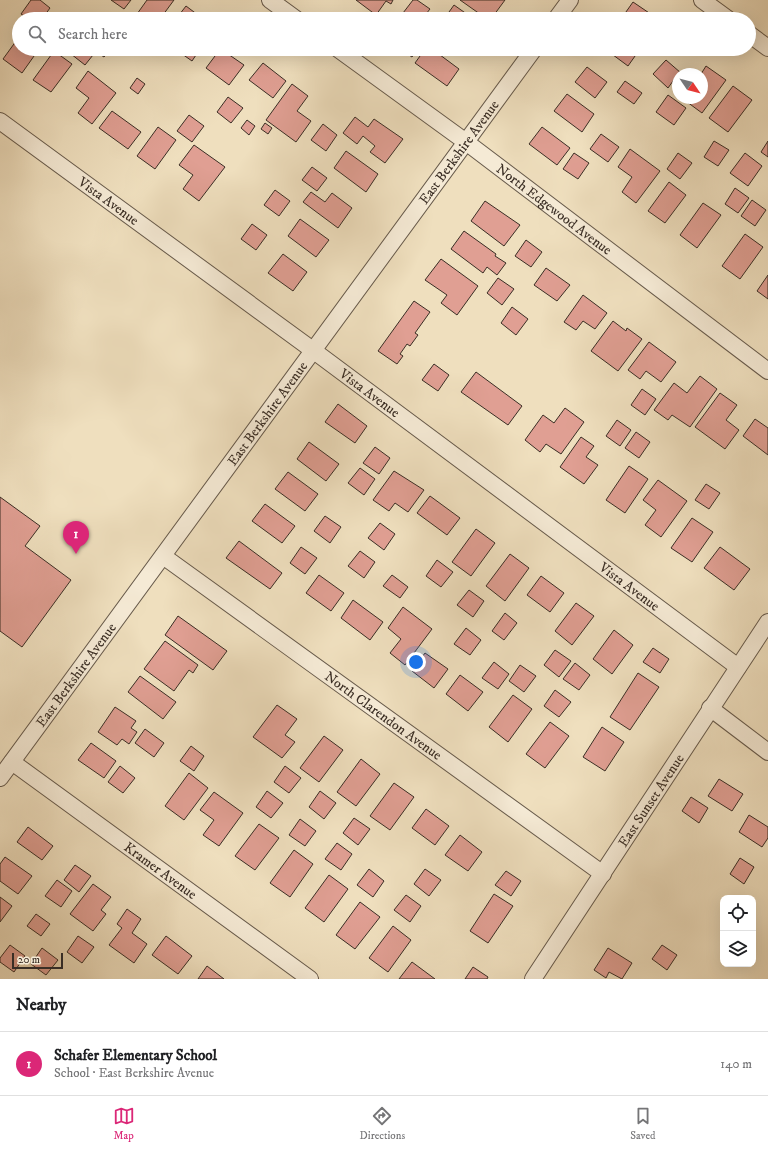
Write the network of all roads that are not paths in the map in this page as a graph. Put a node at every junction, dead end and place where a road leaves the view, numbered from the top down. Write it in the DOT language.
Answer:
graph roads {
  1 [pos="270,0"];
  2 [pos="570,0"];
  3 [pos="702,0"];
  4 [pos="286,12"];
  5 [pos="561,12"];
  6 [pos="718,12"];
  7 [pos="756,39"];
  8 [pos="768,48"];
  9 [pos="348,56"];
  10 [pos="529,56"];
  11 [pos="0,121"];
  12 [pos="466,142"];
  13 [pos="314,351"];
  14 [pos="768,371"];
  15 [pos="163,556"];
  16 [pos="768,622"];
  17 [pos="738,667"];
  18 [pos="710,708"];
  19 [pos="768,752"];
  20 [pos="12,762"];
  21 [pos="0,778"];
  22 [pos="603,874"];
  23 [pos="310,979"];
  24 [pos="533,979"];
  1 -- 4 [label="street"];
  2 -- 5 [label="street"];
  3 -- 6 [label="street"];
  7 -- 8 [label="street"];
  9 -- 12 [label="street, North Edgewood Avenue"];
  10 -- 12 [label="street, East Berkshire Avenue"];
  11 -- 13 [label="street, Vista Avenue"];
  12 -- 13 [label="street, East Berkshire Avenue"];
  12 -- 14 [label="street, North Edgewood Avenue"];
  13 -- 15 [label="street, East Berkshire Avenue"];
  13 -- 17 [label="street, Vista Avenue"];
  15 -- 20 [label="street, East Berkshire Avenue"];
  15 -- 22 [label="street, North Clarendon Avenue"];
  16 -- 17 [label="street, East Sunset Avenue"];
  17 -- 18 [label="street, East Sunset Avenue"];
  18 -- 19 [label="street"];
  18 -- 22 [label="street, East Sunset Avenue"];
  20 -- 21 [label="street, East Berkshire Avenue"];
  20 -- 23 [label="street, Kramer Avenue"];
  22 -- 24 [label="street, East Sunset Avenue"];
}
